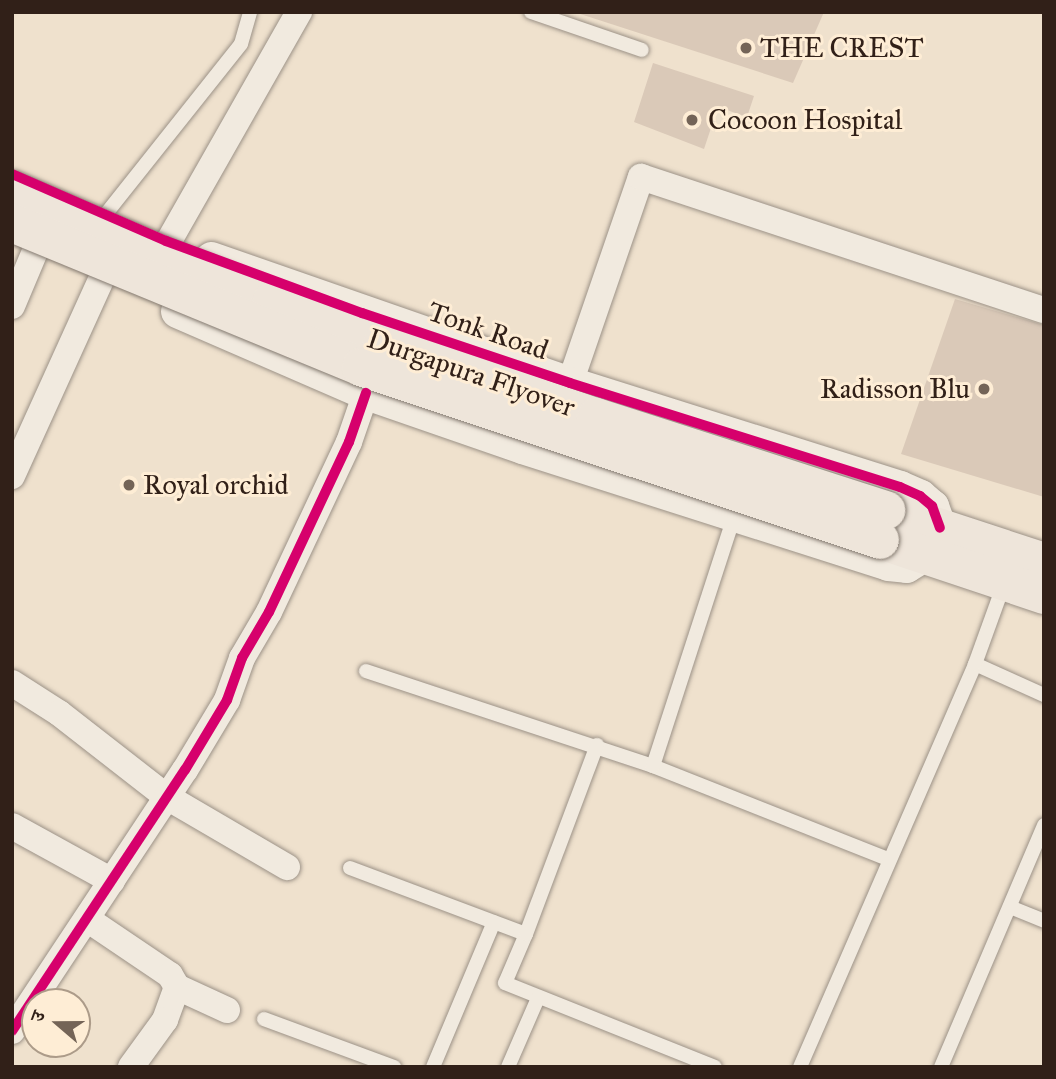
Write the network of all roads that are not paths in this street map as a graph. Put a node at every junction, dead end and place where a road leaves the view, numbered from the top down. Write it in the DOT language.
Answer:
graph roads {
  1 [pos="250,12"];
  2 [pos="299,12"];
  3 [pos="531,12"];
  4 [pos="642,50"];
  5 [pos="12,174"];
  6 [pos="12,190"];
  7 [pos="106,215"];
  8 [pos="20,237"];
  9 [pos="166,242"];
  10 [pos="102,278"];
  11 [pos="140,295"];
  12 [pos="12,306"];
  13 [pos="1044,310"];
  14 [pos="570,383"];
  15 [pos="366,393"];
  16 [pos="12,476"];
  17 [pos="734,514"];
  18 [pos="883,525"];
  19 [pos="931,542"];
  20 [pos="1044,562"];
  21 [pos="1004,584"];
  22 [pos="1044,595"];
  23 [pos="975,664"];
  24 [pos="366,671"];
  25 [pos="12,683"];
  26 [pos="1044,695"];
  27 [pos="597,746"];
  28 [pos="653,766"];
  29 [pos="167,797"];
  30 [pos="1044,825"];
  31 [pos="12,826"];
  32 [pos="888,859"];
  33 [pos="287,867"];
  34 [pos="350,868"];
  35 [pos="112,881"];
  36 [pos="1010,907"];
  37 [pos="87,919"];
  38 [pos="1044,921"];
  39 [pos="494,922"];
  40 [pos="526,934"];
  41 [pos="177,987"];
  42 [pos="538,998"];
  43 [pos="227,1010"];
  44 [pos="264,1019"];
  45 [pos="12,1031"];
  46 [pos="131,1067"];
  47 [pos="394,1067"];
  48 [pos="433,1067"];
  49 [pos="508,1067"];
  50 [pos="715,1067"];
  51 [pos="800,1067"];
  52 [pos="941,1067"];
  1 -- 7 [label="lane"];
  2 -- 9 [label="street"];
  3 -- 4 [label="lane"];
  5 -- 7 [label="street, Tonk Road"];
  6 -- 18 [label="main road, Durgapura Flyover, bridge"];
  7 -- 9 [label="street, Tonk Road"];
  8 -- 10 [label="street"];
  8 -- 12 [label="street"];
  8 -- 18 [label="main road, Durgapura Flyover, bridge"];
  9 -- 11 [label="street"];
  9 -- 14 [label="street, Tonk Road"];
  10 -- 11 [label="street"];
  10 -- 16 [label="street"];
  11 -- 15 [label="street"];
  13 -- 14 [label="street"];
  14 -- 19 [label="street, Tonk Road"];
  15 -- 17 [label="street"];
  15 -- 29 [label="street"];
  17 -- 19 [label="street"];
  17 -- 28 [label="lane"];
  18 -- 19 [label="main road, Durgapura Flyover"];
  19 -- 20 [label="main road"];
  19 -- 21 [label="main road"];
  21 -- 22 [label="main road"];
  21 -- 23 [label="lane"];
  23 -- 26 [label="lane"];
  23 -- 32 [label="lane"];
  24 -- 27 [label="lane"];
  25 -- 29 [label="street"];
  27 -- 28 [label="lane"];
  27 -- 40 [label="lane"];
  28 -- 32 [label="lane"];
  29 -- 33 [label="street"];
  29 -- 35 [label="street"];
  30 -- 36 [label="lane"];
  31 -- 35 [label="street"];
  32 -- 51 [label="lane"];
  34 -- 39 [label="lane"];
  35 -- 37 [label="street"];
  36 -- 38 [label="lane"];
  36 -- 52 [label="lane"];
  37 -- 41 [label="street"];
  37 -- 45 [label="street"];
  39 -- 40 [label="lane"];
  39 -- 48 [label="lane"];
  40 -- 42 [label="lane"];
  41 -- 43 [label="street"];
  41 -- 46 [label="street"];
  42 -- 49 [label="lane"];
  42 -- 50 [label="lane"];
  44 -- 47 [label="lane"];
}
